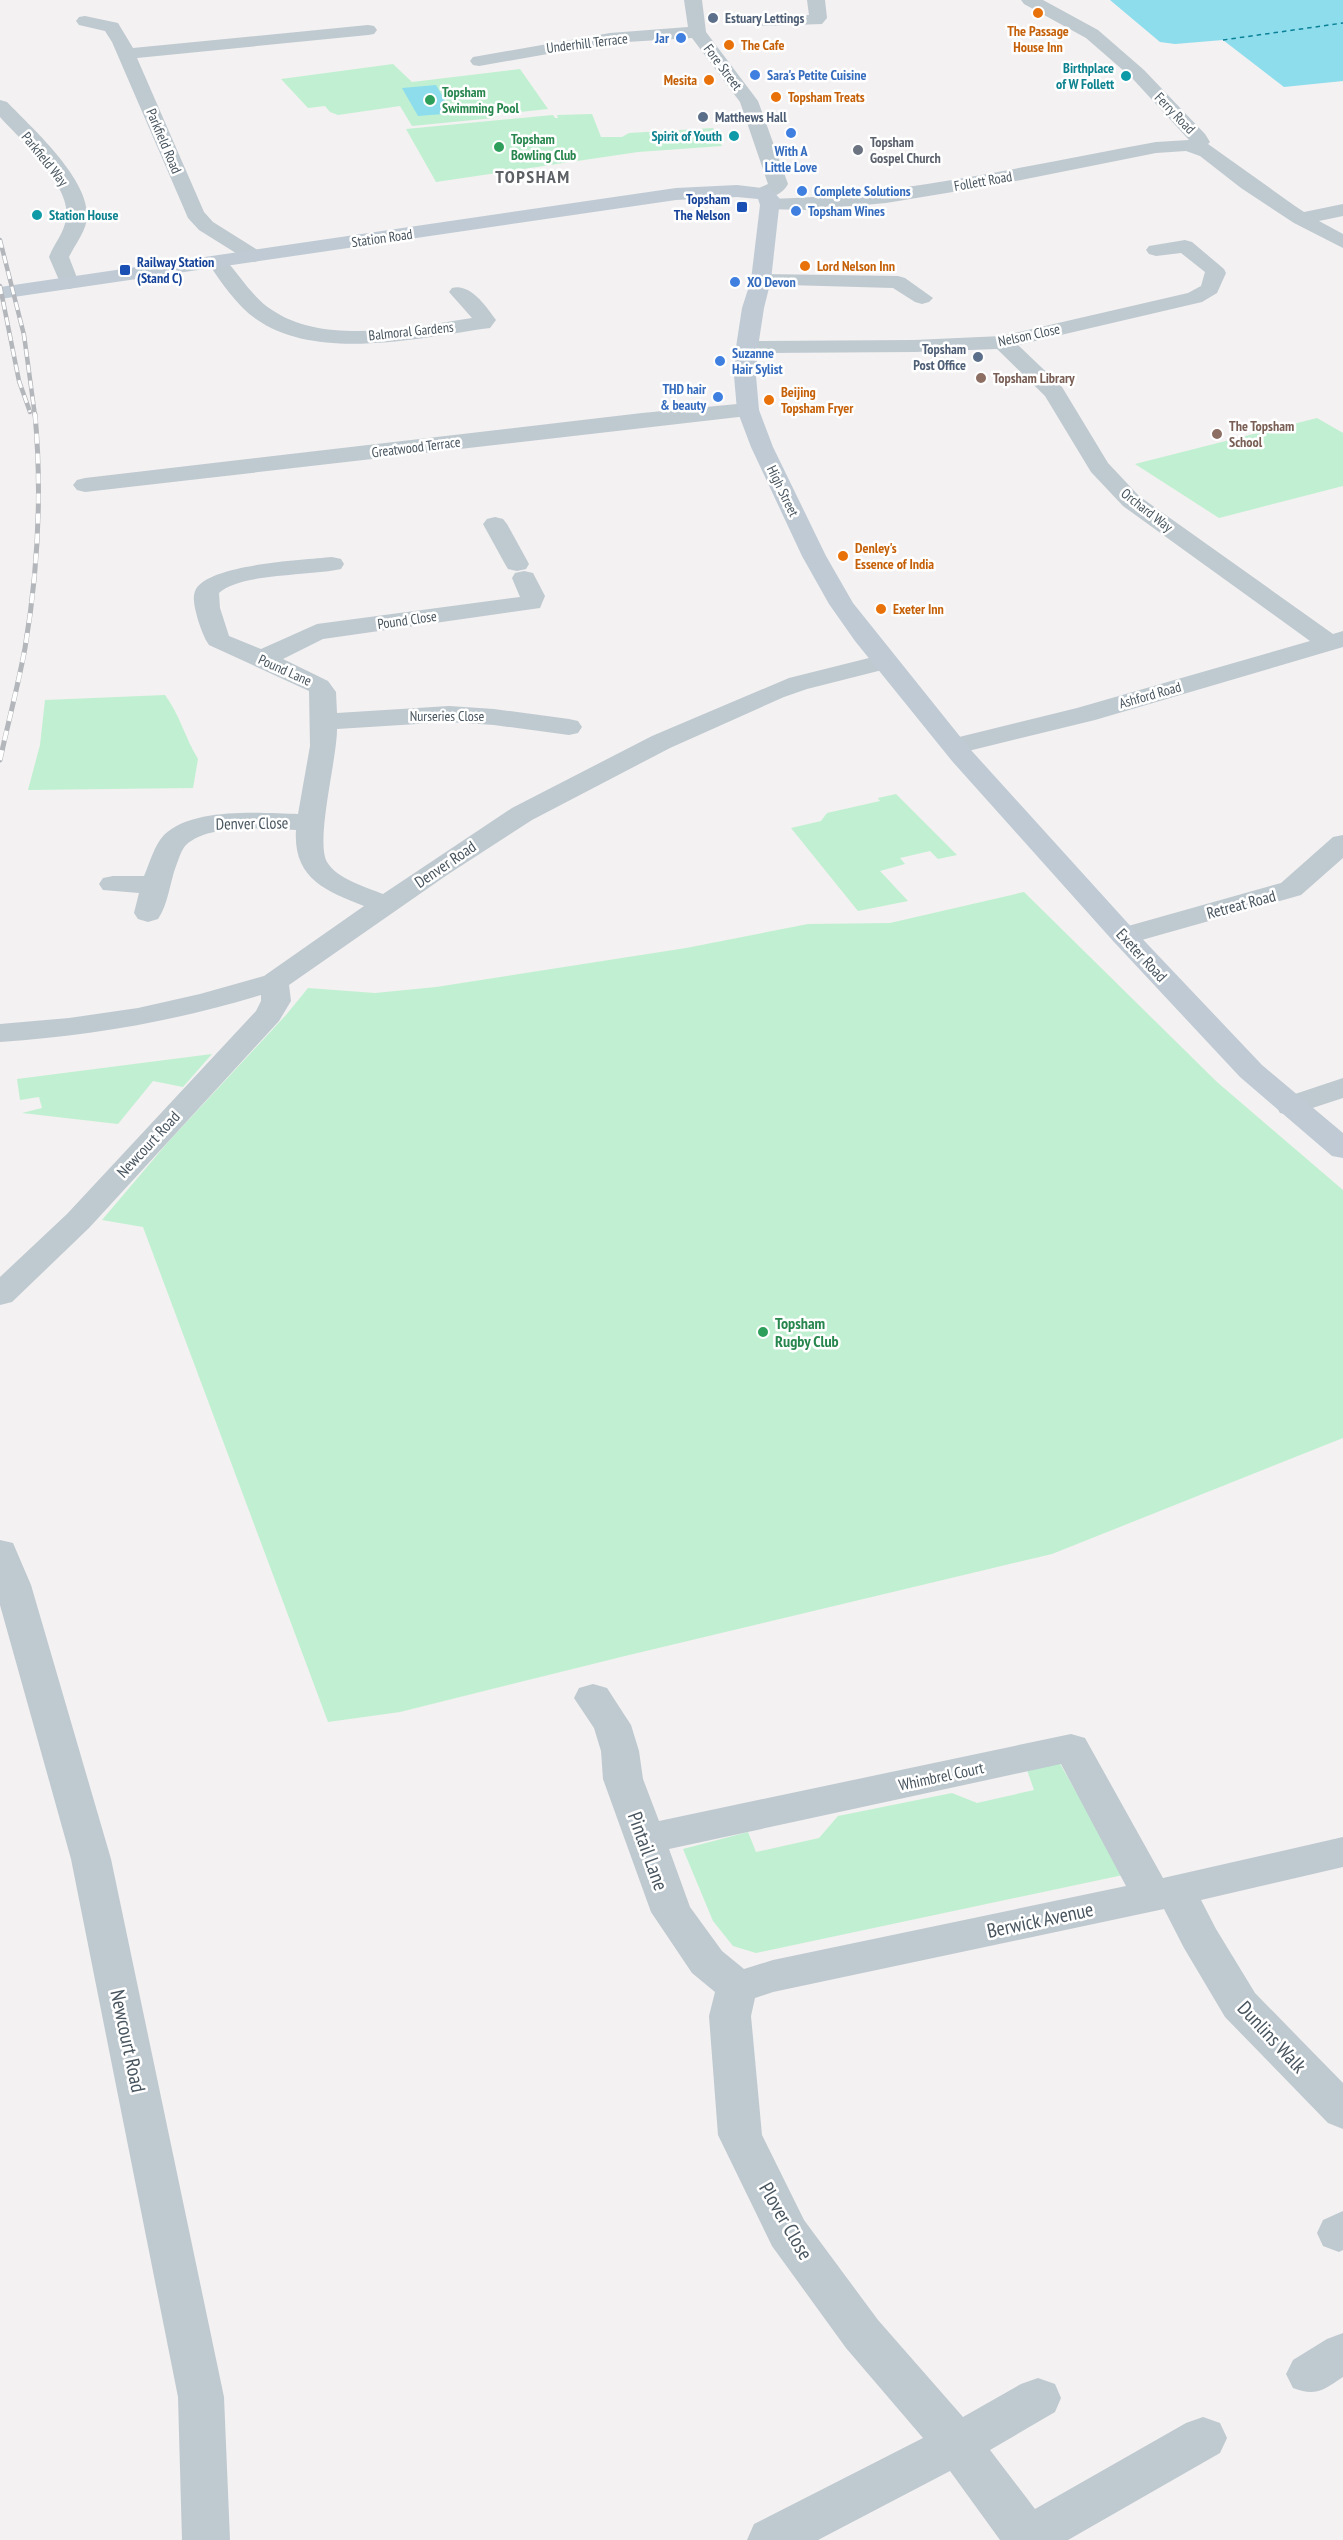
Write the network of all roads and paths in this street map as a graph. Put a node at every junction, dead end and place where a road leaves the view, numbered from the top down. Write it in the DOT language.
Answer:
graph roads {
  1 [pos="693,0"];
  2 [pos="816,0"];
  3 [pos="1030,0"];
  4 [pos="85,21"];
  5 [pos="765,21"];
  6 [pos="368,30"];
  7 [pos="697,32"];
  8 [pos="127,54"];
  9 [pos="479,61"];
  10 [pos="0,106"];
  11 [pos="1195,146"];
  12 [pos="767,199"];
  13 [pos="852,202"];
  14 [pos="1343,210"];
  15 [pos="870,218"];
  16 [pos="1302,219"];
  17 [pos="1210,240"];
  18 [pos="1343,242"];
  19 [pos="1185,246"];
  20 [pos="1156,250"];
  21 [pos="254,256"];
  22 [pos="218,263"];
  23 [pos="761,280"];
  24 [pos="69,283"];
  25 [pos="459,292"];
  26 [pos="0,293"];
  27 [pos="922,298"];
  28 [pos="1002,342"];
  29 [pos="747,347"];
  30 [pos="748,410"];
  31 [pos="85,485"];
  32 [pos="495,524"];
  33 [pos="314,560"];
  34 [pos="1335,640"];
  35 [pos="262,659"];
  36 [pos="885,662"];
  37 [pos="324,722"];
  38 [pos="569,727"];
  39 [pos="956,746"];
  40 [pos="311,822"];
  41 [pos="1343,843"];
  42 [pos="113,884"];
  43 [pos="155,885"];
  44 [pos="386,905"];
  45 [pos="148,913"];
  46 [pos="1124,936"];
  47 [pos="274,982"];
  48 [pos="0,1034"];
  49 [pos="1343,1087"];
  50 [pos="1291,1106"];
  51 [pos="1343,1149"];
  52 [pos="0,1296"];
  53 [pos="0,1551"];
  54 [pos="593,1698"];
  55 [pos="646,1839"];
  56 [pos="1343,1852"];
  57 [pos="1164,1893"];
  58 [pos="737,1987"];
  59 [pos="1343,2112"];
  60 [pos="1038,2398"];
  61 [pos="1203,2438"];
  62 [pos="957,2444"];
  63 [pos="1026,2539"];
  64 [pos="206,2540"];
  65 [pos="771,2540"];
  1 -- 7 [label="street, Fore Street"];
  2 -- 5 [label="street"];
  3 -- 11 [label="street, Ferry Road"];
  4 -- 8 [label="street, Parkfield Road"];
  6 -- 8 [label="street"];
  7 -- 9 [label="street, Underhill Terrace"];
  7 -- 12 [label="street, Fore Street"];
  8 -- 21 [label="street, Parkfield Road"];
  10 -- 24 [label="street, Parkfield Way"];
  11 -- 13 [label="street, Follett Road"];
  11 -- 16 [label="street, Ferry Road"];
  12 -- 13 [label="street, Follett Road"];
  12 -- 21 [label="street, Station Road"];
  12 -- 23 [label="street, High Street"];
  13 -- 15 [label="street"];
  14 -- 16 [label="street"];
  16 -- 18 [label="street, Ferry Road"];
  17 -- 19 [label="street"];
  19 -- 20 [label="street"];
  19 -- 28 [label="street, Nelson Close"];
  21 -- 22 [label="street, Station Road"];
  22 -- 24 [label="street, Station Road"];
  22 -- 25 [label="street, Balmoral Gardens"];
  23 -- 27 [label="street"];
  23 -- 29 [label="street, High Street"];
  24 -- 26 [label="street, Station Road"];
  28 -- 29 [label="street, Nelson Close"];
  28 -- 34 [label="street, Orchard Way"];
  29 -- 30 [label="street, High Street"];
  30 -- 31 [label="street, Greatwood Terrace"];
  30 -- 36 [label="street, High Street"];
  32 -- 35 [label="street, Pound Close"];
  33 -- 35 [label="street, Pound Lane"];
  34 -- 39 [label="street, Ashford Road"];
  35 -- 37 [label="street, Pound Lane"];
  36 -- 39 [label="street, High Street"];
  36 -- 44 [label="street, Denver Road"];
  37 -- 38 [label="street, Nurseries Close"];
  37 -- 40 [label="street, Pound Lane"];
  39 -- 46 [label="street, Exeter Road"];
  40 -- 43 [label="street, Denver Close"];
  40 -- 44 [label="street, Pound Lane"];
  41 -- 46 [label="street, Retreat Road"];
  42 -- 43 [label="street"];
  43 -- 45 [label="street, Denver Close"];
  44 -- 47 [label="street, Denver Road"];
  46 -- 50 [label="street, Exeter Road"];
  47 -- 48 [label="street, Denver Road"];
  47 -- 52 [label="street, Newcourt Road"];
  49 -- 50 [label="street"];
  50 -- 51 [label="street, Exeter Road"];
  53 -- 64 [label="street, Newcourt Road"];
  54 -- 55 [label="street, Pintail Lane"];
  55 -- 57 [label="street, Whimbrel Court"];
  55 -- 58 [label="street, Pintail Lane"];
  56 -- 57 [label="street, Berwick Avenue"];
  57 -- 58 [label="street, Berwick Avenue"];
  57 -- 59 [label="street, Dunlins Walk"];
  58 -- 62 [label="street, Plover Close"];
  60 -- 62 [label="street"];
  61 -- 63 [label="street, Plover Close"];
  62 -- 63 [label="street, Plover Close"];
  62 -- 65 [label="street"];
}
